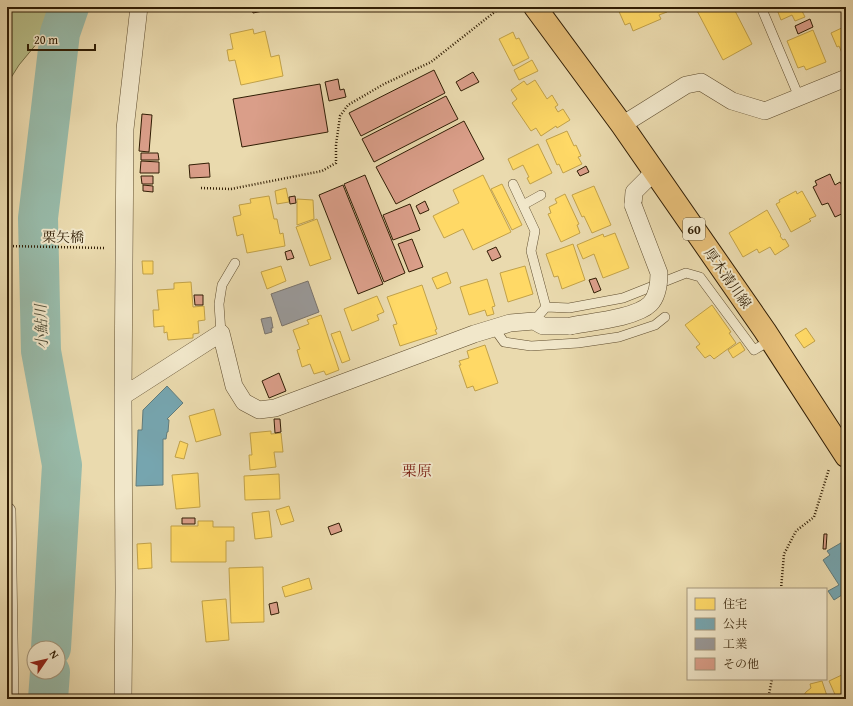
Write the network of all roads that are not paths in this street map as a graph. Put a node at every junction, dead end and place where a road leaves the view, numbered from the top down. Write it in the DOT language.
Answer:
graph roads {
  1 [pos="139,7"];
  2 [pos="536,7"];
  3 [pos="761,7"];
  4 [pos="846,78"];
  5 [pos="799,97"];
  6 [pos="622,125"];
  7 [pos="654,172"];
  8 [pos="512,184"];
  9 [pos="541,195"];
  10 [pos="523,205"];
  11 [pos="235,262"];
  12 [pos="659,284"];
  13 [pos="546,307"];
  14 [pos="665,317"];
  15 [pos="534,321"];
  16 [pos="494,328"];
  17 [pos="221,333"];
  18 [pos="771,340"];
  19 [pos="124,396"];
  20 [pos="845,454"];
  21 [pos="7,511"];
  22 [pos="10,699"];
  23 [pos="123,699"];
  1 -- 19 [label="street"];
  2 -- 6 [label="main road, 厚木清川線 / 60"];
  3 -- 5 [label="lane"];
  4 -- 5 [label="street"];
  5 -- 6 [label="street"];
  6 -- 7 [label="main road, 厚木清川線 / 60"];
  7 -- 12 [label="street, bridge"];
  7 -- 18 [label="main road, 厚木清川線 / 60"];
  8 -- 10 [label="lane"];
  9 -- 10 [label="lane"];
  10 -- 13 [label="lane"];
  11 -- 17 [label="lane"];
  12 -- 13 [label="lane"];
  12 -- 15 [label="street, bridge"];
  12 -- 18 [label="lane"];
  13 -- 15 [label="lane"];
  14 -- 16 [label="lane"];
  15 -- 16 [label="street"];
  16 -- 17 [label="street"];
  17 -- 19 [label="street"];
  18 -- 20 [label="main road, 厚木清川線 / 60"];
  19 -- 23 [label="street"];
  21 -- 22 [label="street"];
}
